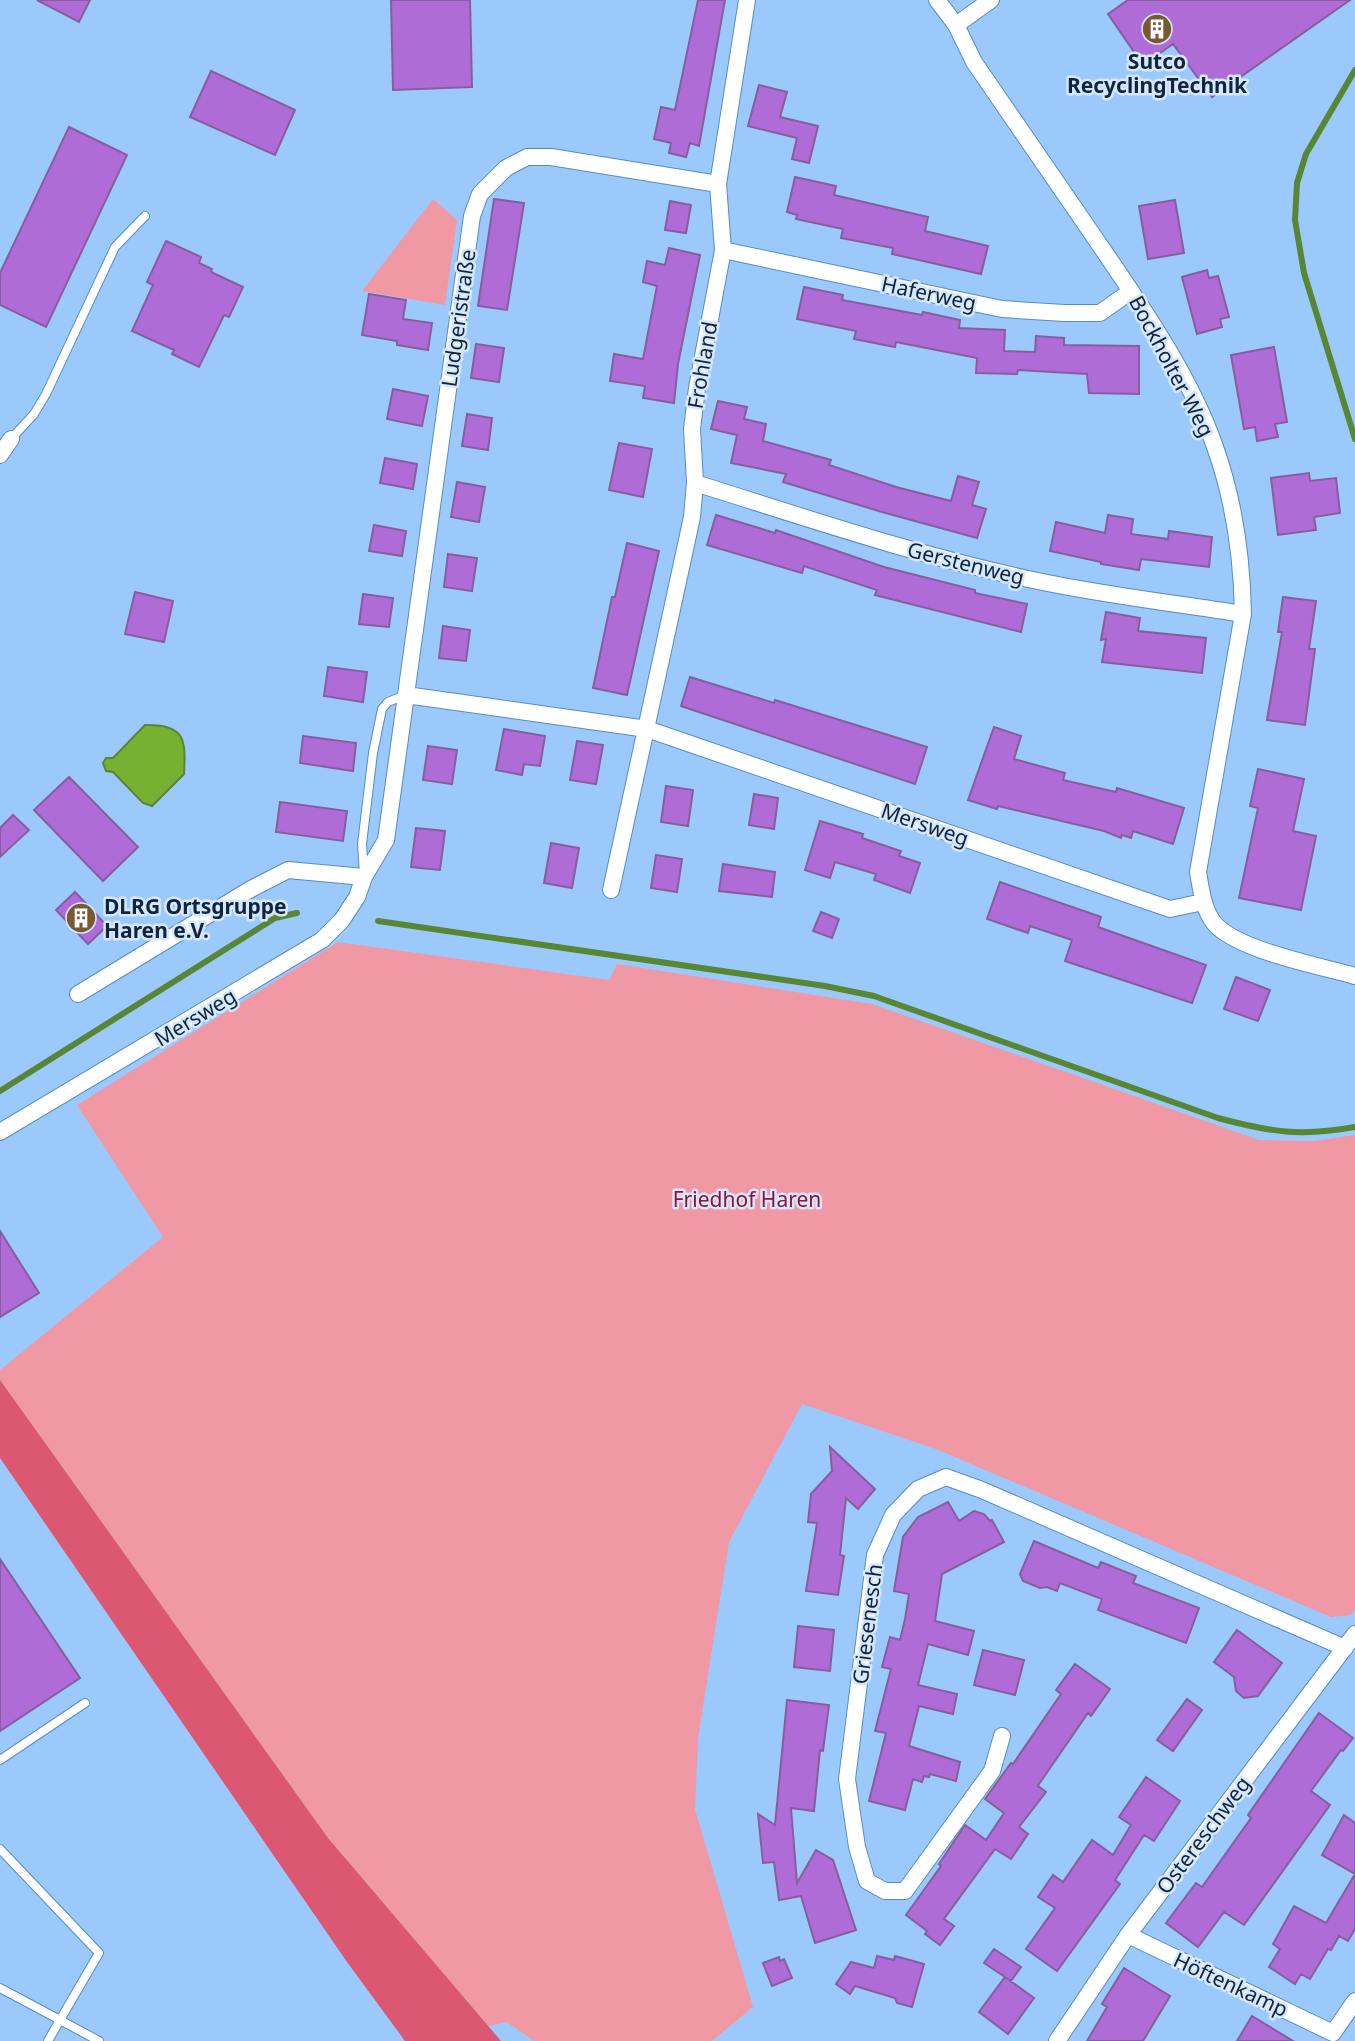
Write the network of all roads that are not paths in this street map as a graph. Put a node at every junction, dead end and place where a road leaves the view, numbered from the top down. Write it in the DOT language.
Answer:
graph roads {
  1 [pos="747,0"];
  2 [pos="937,0"];
  3 [pos="991,0"];
  4 [pos="956,24"];
  5 [pos="718,184"];
  6 [pos="145,216"];
  7 [pos="723,250"];
  8 [pos="1131,291"];
  9 [pos="11,439"];
  10 [pos="0,455"];
  11 [pos="695,483"];
  12 [pos="1244,614"];
  13 [pos="406,695"];
  14 [pos="648,729"];
  15 [pos="364,877"];
  16 [pos="611,890"];
  17 [pos="1203,902"];
  18 [pos="1355,976"];
  19 [pos="78,994"];
  20 [pos="0,1132"];
  21 [pos="1350,1641"];
  22 [pos="85,1703"];
  23 [pos="1002,1736"];
  24 [pos="0,1760"];
  25 [pos="0,1849"];
  26 [pos="1128,1935"];
  27 [pos="0,1988"];
  28 [pos="1355,2001"];
  29 [pos="60,2020"];
  30 [pos="1331,2037"];
  31 [pos="48,2041"];
  32 [pos="99,2041"];
  33 [pos="1057,2041"];
  1 -- 5 [label="street, Frohland"];
  2 -- 4 [label="street, Bockholter Weg"];
  3 -- 4 [label="street"];
  4 -- 8 [label="street, Bockholter Weg"];
  5 -- 7 [label="street, Frohland"];
  5 -- 13 [label="street, Ludgeristraße"];
  6 -- 9 [label="lane"];
  7 -- 8 [label="street, Haferweg"];
  7 -- 11 [label="street, Frohland"];
  8 -- 12 [label="street, Bockholter Weg"];
  9 -- 10 [label="street"];
  11 -- 12 [label="street, Gerstenweg"];
  11 -- 14 [label="street, Frohland"];
  12 -- 17 [label="street, Bockholter Weg"];
  13 -- 14 [label="street, Mersweg"];
  13 -- 15 [label="street, Mersweg"];
  13 -- 15 [label="lane, Mersweg"];
  14 -- 16 [label="street"];
  14 -- 17 [label="street, Mersweg"];
  15 -- 19 [label="street"];
  15 -- 20 [label="street, Mersweg"];
  17 -- 18 [label="street, Bockholter Weg"];
  21 -- 23 [label="street, Griesenesch"];
  21 -- 26 [label="street, Ostereschweg"];
  22 -- 24 [label="lane"];
  25 -- 29 [label="lane"];
  26 -- 30 [label="street, Höftenkamp"];
  26 -- 33 [label="street, Ostereschweg"];
  27 -- 29 [label="lane"];
  28 -- 30 [label="street, Höftenkamp"];
  29 -- 31 [label="lane"];
  29 -- 32 [label="lane"];
}
